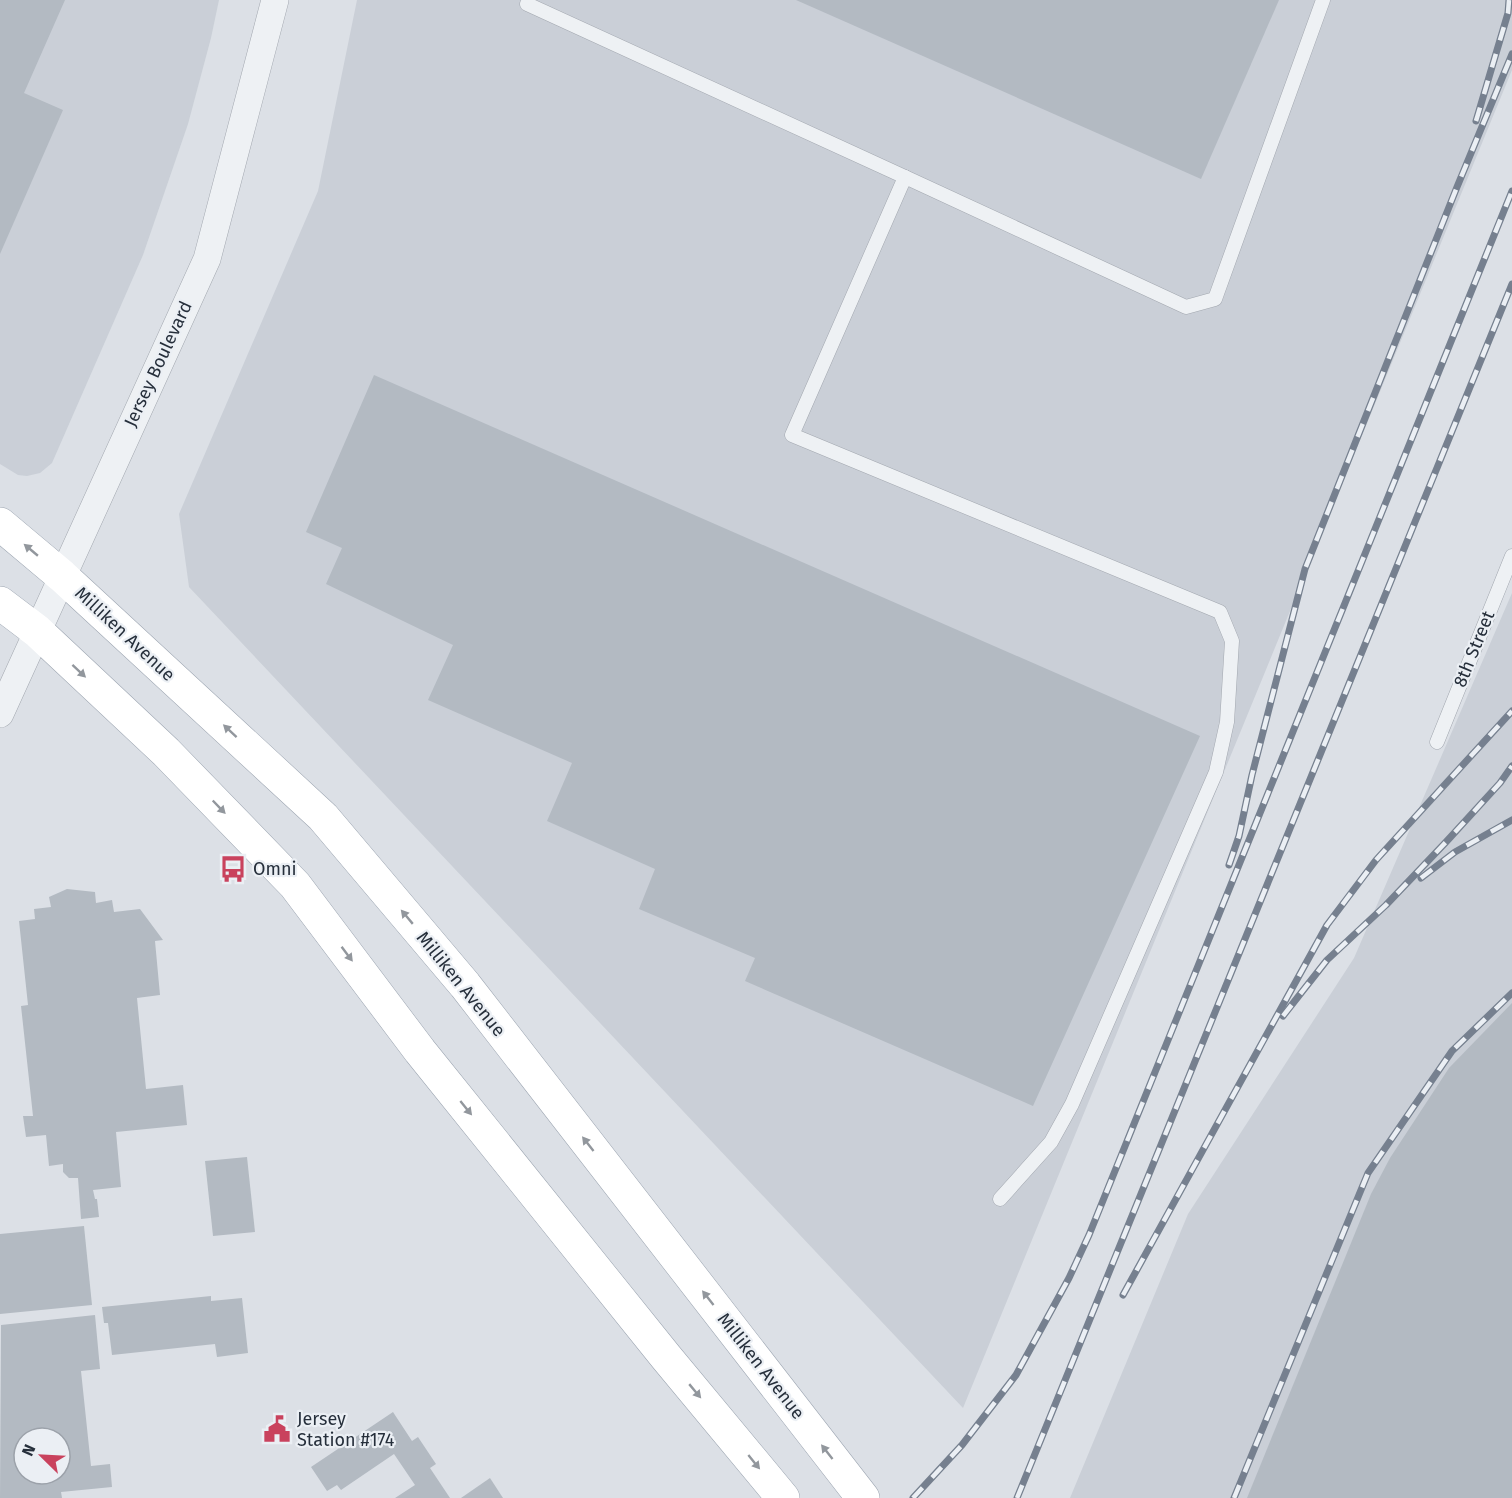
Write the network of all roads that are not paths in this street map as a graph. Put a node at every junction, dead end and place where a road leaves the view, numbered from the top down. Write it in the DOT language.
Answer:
graph roads {
  1 [pos="275,0"];
  2 [pos="1323,0"];
  3 [pos="527,4"];
  4 [pos="905,177"];
  5 [pos="0,524"];
  6 [pos="1512,556"];
  7 [pos="62,576"];
  8 [pos="0,603"];
  9 [pos="37,631"];
  10 [pos="0,714"];
  11 [pos="1437,742"];
  12 [pos="1000,1199"];
  13 [pos="783,1498"];
  14 [pos="863,1498"];
  1 -- 7 [label="street, Jersey Boulevard"];
  2 -- 4 [label="lane"];
  3 -- 4 [label="lane"];
  4 -- 12 [label="lane"];
  7 -- 5 [label="main road, Milliken Avenue, one-way"];
  6 -- 11 [label="lane, 8th Street"];
  7 -- 9 [label="street, Jersey Boulevard"];
  14 -- 7 [label="main road, Milliken Avenue, one-way"];
  8 -- 9 [label="main road"];
  9 -- 10 [label="street, Jersey Boulevard"];
  9 -- 13 [label="main road, one-way"];
}
